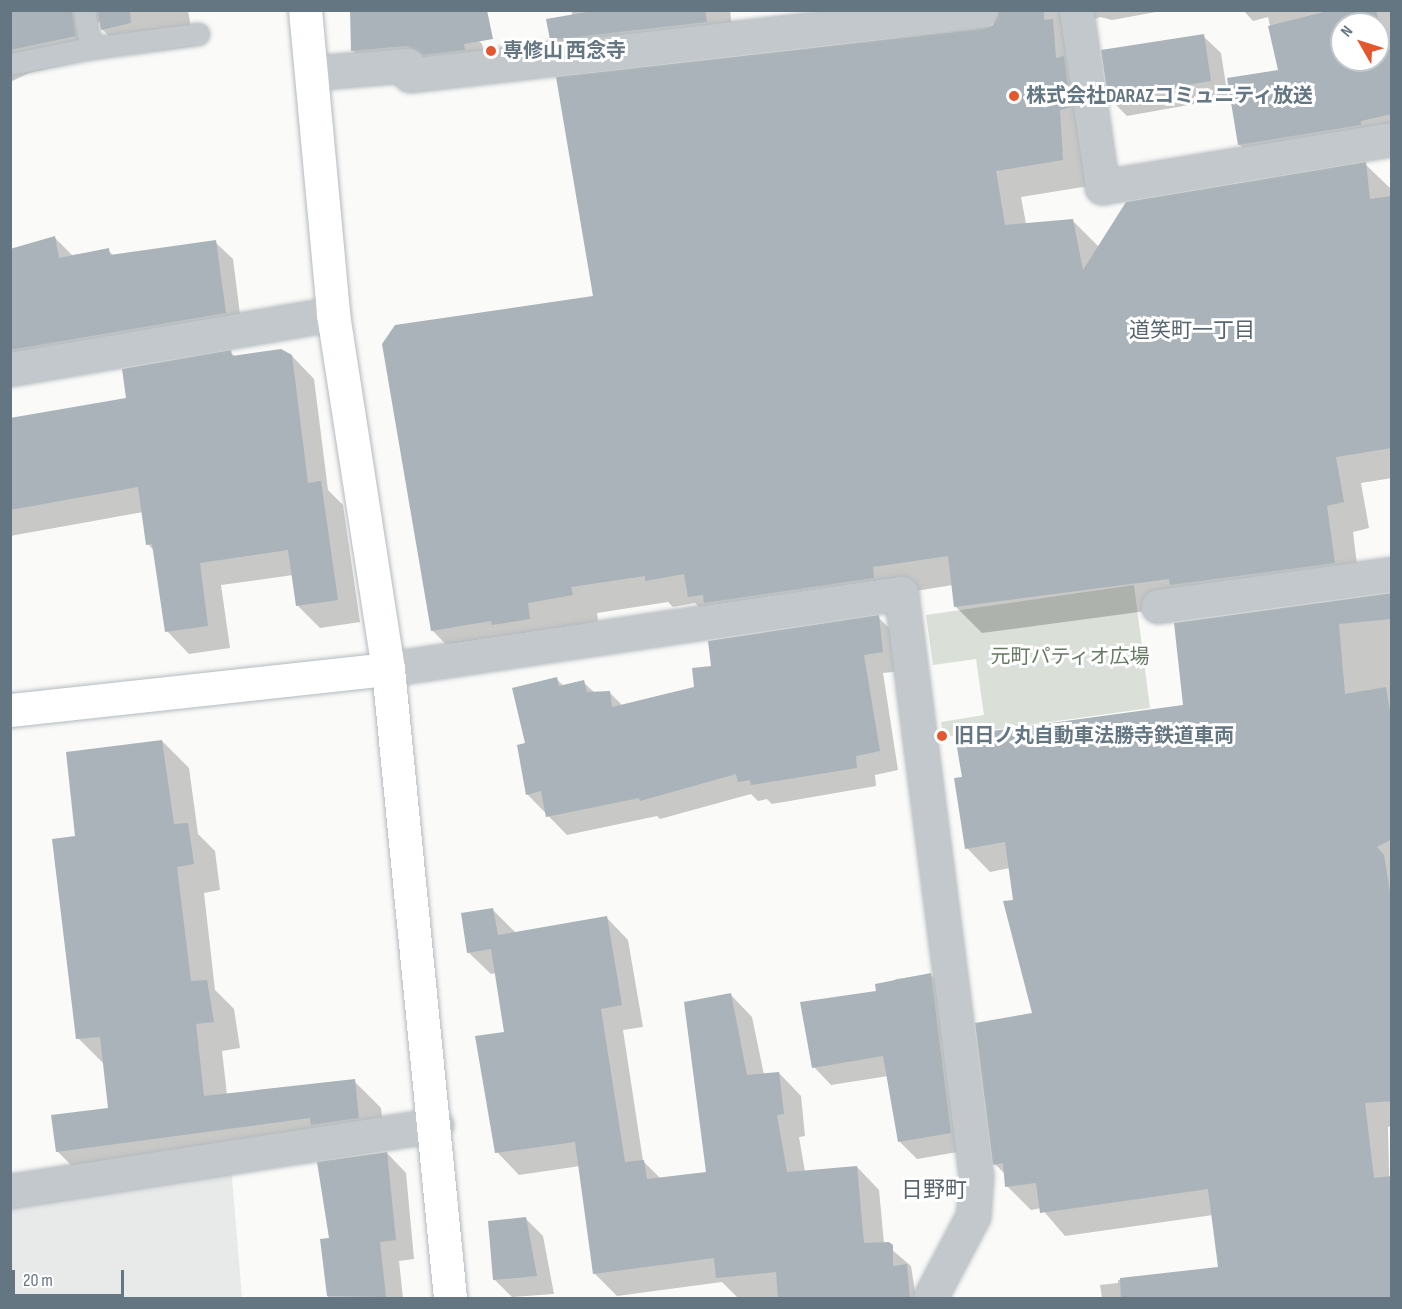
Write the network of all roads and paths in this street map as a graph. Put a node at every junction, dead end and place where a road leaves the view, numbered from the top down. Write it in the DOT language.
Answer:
graph roads {
  1 [pos="84,10"];
  2 [pos="305,10"];
  3 [pos="981,10"];
  4 [pos="1076,10"];
  5 [pos="198,34"];
  6 [pos="92,48"];
  7 [pos="10,64"];
  8 [pos="311,73"];
  9 [pos="1392,139"];
  10 [pos="333,314"];
  11 [pos="10,369"];
  12 [pos="1392,574"];
  13 [pos="1158,606"];
  14 [pos="388,669"];
  15 [pos="10,710"];
  16 [pos="436,1125"];
  17 [pos="10,1191"];
  18 [pos="450,1299"];
  19 [pos="930,1299"];
  1 -- 6 [label="lane"];
  2 -- 8 [label="street"];
  3 -- 8 [label="street"];
  4 -- 9 [label="street"];
  5 -- 6 [label="lane"];
  6 -- 7 [label="lane"];
  8 -- 10 [label="street"];
  10 -- 11 [label="street"];
  10 -- 14 [label="street"];
  12 -- 13 [label="street"];
  14 -- 15 [label="street"];
  14 -- 16 [label="street"];
  14 -- 19 [label="street"];
  16 -- 17 [label="street"];
  16 -- 18 [label="street"];
}
